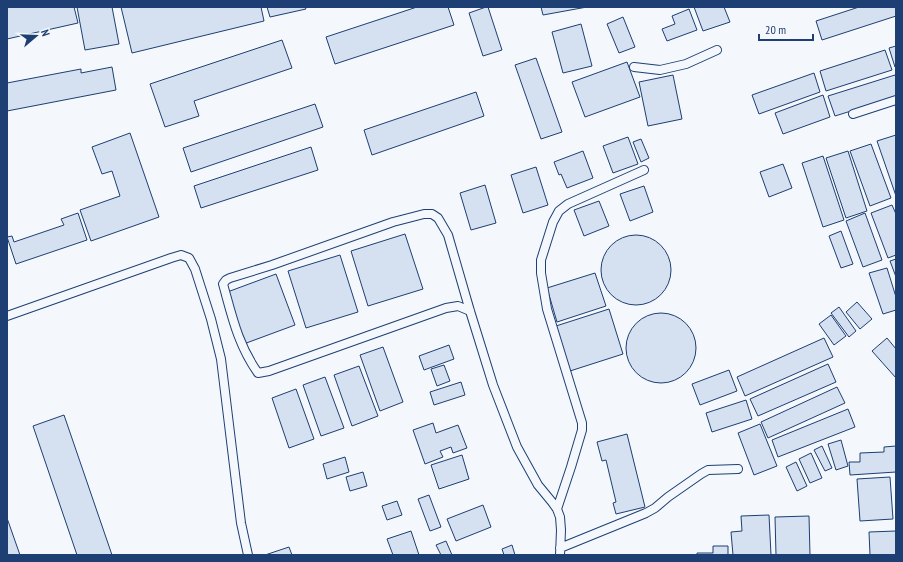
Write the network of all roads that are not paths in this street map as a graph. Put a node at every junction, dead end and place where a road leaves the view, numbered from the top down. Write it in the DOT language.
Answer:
graph roads {
  1 [pos="717,50"];
  2 [pos="634,67"];
  3 [pos="896,100"];
  4 [pos="853,114"];
  5 [pos="644,170"];
  6 [pos="470,311"];
  7 [pos="7,316"];
  8 [pos="738,469"];
  9 [pos="557,509"];
  10 [pos="560,551"];
  11 [pos="248,555"];
  1 -- 2 [label="lane"];
  3 -- 4 [label="lane"];
  5 -- 9 [label="lane"];
  6 -- 6 [label="lane"];
  6 -- 9 [label="lane"];
  7 -- 11 [label="lane"];
  8 -- 10 [label="lane"];
  9 -- 10 [label="lane"];
}
